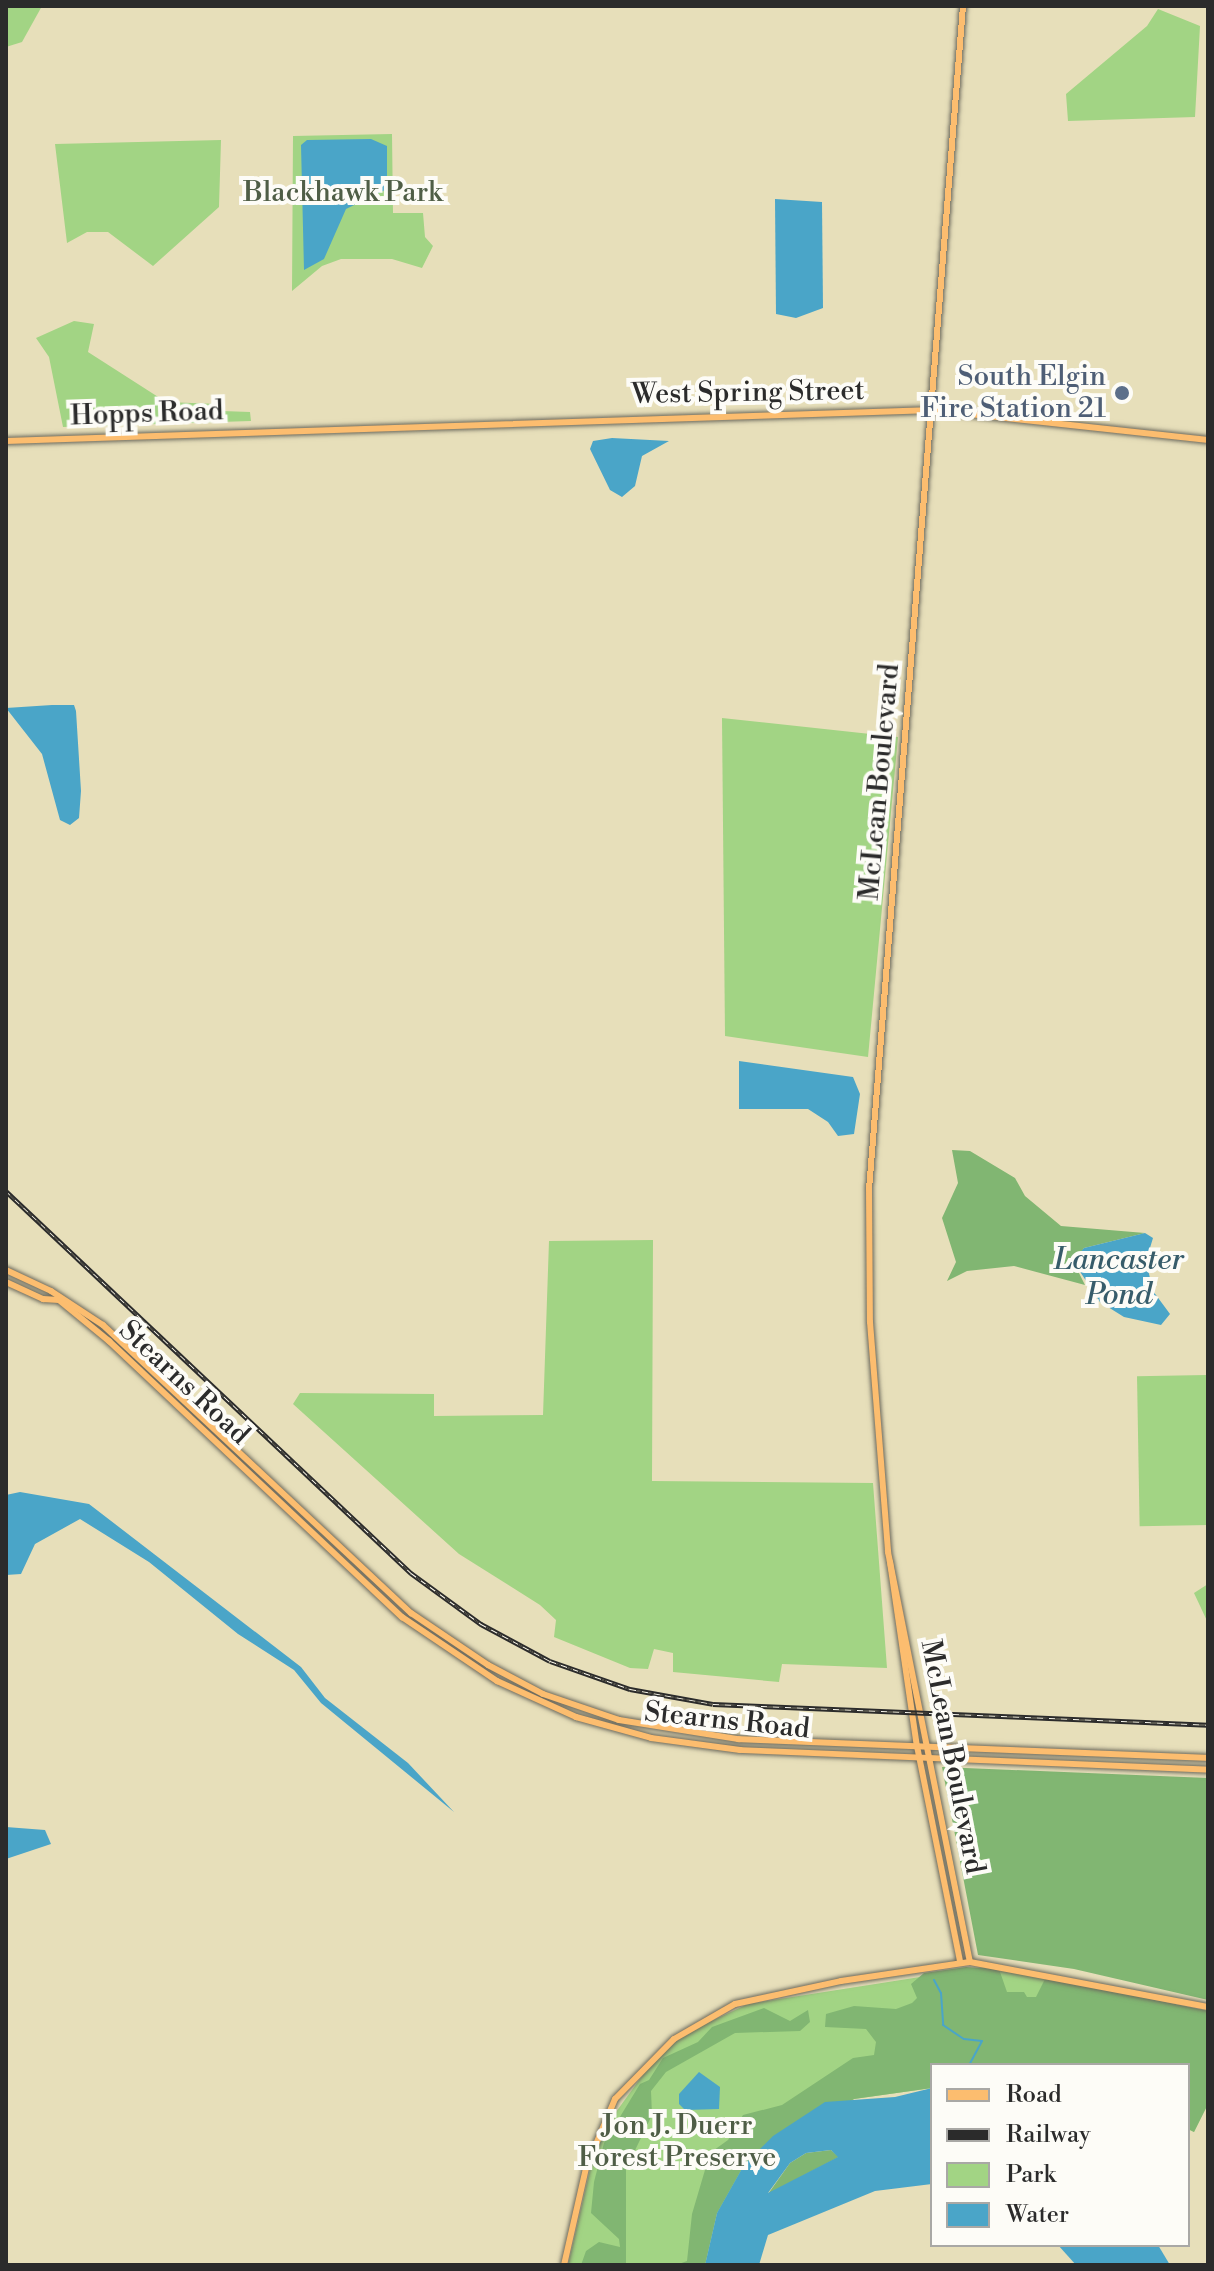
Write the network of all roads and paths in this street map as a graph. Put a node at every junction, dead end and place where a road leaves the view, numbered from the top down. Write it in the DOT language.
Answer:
graph roads {
  1 [pos="963,6"];
  2 [pos="933,410"];
  3 [pos="289,432"];
  4 [pos="1208,440"];
  5 [pos="6,441"];
  6 [pos="6,1270"];
  7 [pos="6,1282"];
  8 [pos="59,1300"];
  9 [pos="890,1562"];
  10 [pos="917,1746"];
  11 [pos="928,1747"];
  12 [pos="919,1758"];
  13 [pos="1208,1758"];
  14 [pos="931,1759"];
  15 [pos="1208,1770"];
  16 [pos="960,1962"];
  17 [pos="970,1962"];
  18 [pos="1208,2007"];
  19 [pos="564,2265"];
  1 -- 2 [label="main road, McLean Boulevard"];
  2 -- 3 [label="main road, West Spring Street"];
  2 -- 4 [label="main road, West Spring Street"];
  2 -- 9 [label="main road, McLean Boulevard"];
  3 -- 5 [label="main road, Hopps Road"];
  6 -- 8 [label="main road, Stearns Road"];
  7 -- 8 [label="main road, Stearns Road"];
  8 -- 10 [label="main road, Stearns Road"];
  8 -- 12 [label="main road, Stearns Road"];
  9 -- 10 [label="main road, McLean Boulevard"];
  9 -- 11 [label="main road, McLean Boulevard"];
  10 -- 11 [label="main road, Stearns Road"];
  10 -- 12 [label="main road, McLean Boulevard"];
  11 -- 13 [label="main road, Stearns Road"];
  11 -- 14 [label="main road, McLean Boulevard"];
  12 -- 14 [label="main road, Stearns Road"];
  12 -- 16 [label="main road, McLean Boulevard"];
  14 -- 15 [label="main road, Stearns Road"];
  14 -- 17 [label="main road, McLean Boulevard"];
  16 -- 17 [label="main road"];
  16 -- 19 [label="main road"];
  17 -- 18 [label="main road"];
}
